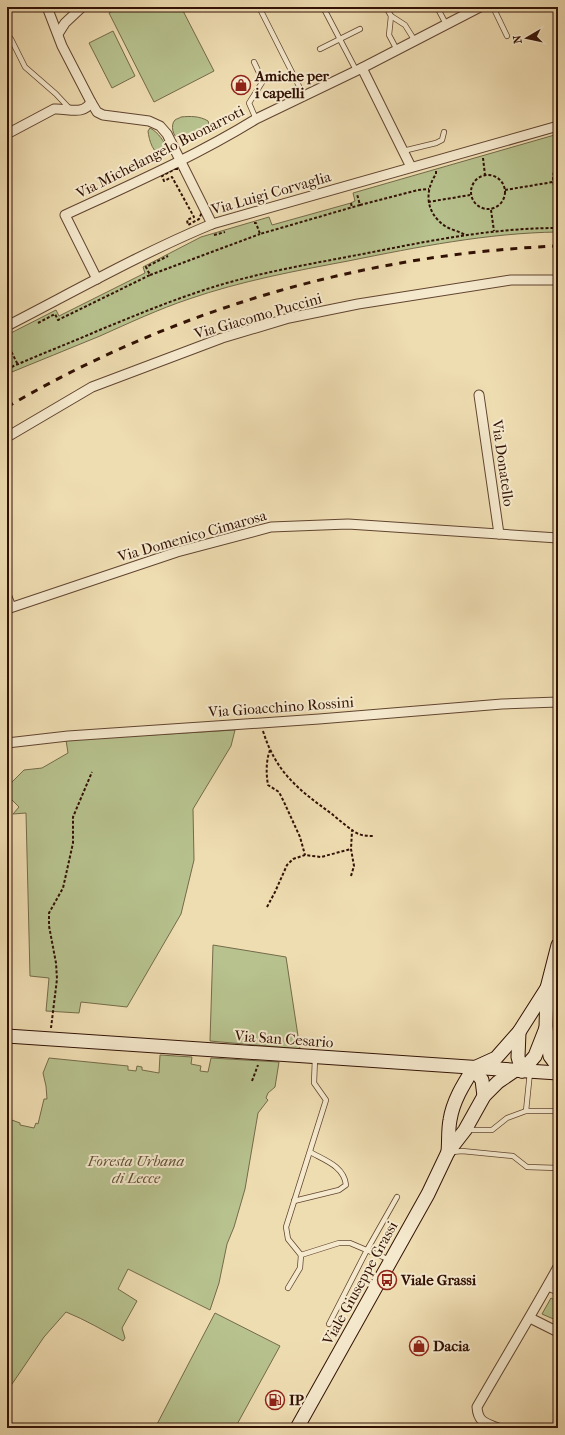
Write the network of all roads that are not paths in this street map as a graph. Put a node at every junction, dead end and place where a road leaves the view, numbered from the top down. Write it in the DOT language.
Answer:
graph roads {
  1 [pos="47,7"];
  2 [pos="82,7"];
  3 [pos="259,7"];
  4 [pos="323,7"];
  5 [pos="386,7"];
  6 [pos="437,7"];
  7 [pos="480,7"];
  8 [pos="493,7"];
  9 [pos="391,16"];
  10 [pos="446,24"];
  11 [pos="360,29"];
  12 [pos="58,34"];
  13 [pos="508,36"];
  14 [pos="11,39"];
  15 [pos="340,39"];
  16 [pos="415,41"];
  17 [pos="320,49"];
  18 [pos="397,50"];
  19 [pos="254,62"];
  20 [pos="359,69"];
  21 [pos="304,96"];
  22 [pos="91,102"];
  23 [pos="72,110"];
  24 [pos="256,119"];
  25 [pos="558,126"];
  26 [pos="444,132"];
  27 [pos="7,134"];
  28 [pos="403,151"];
  29 [pos="180,161"];
  30 [pos="411,167"];
  31 [pos="212,224"];
  32 [pos="96,279"];
  33 [pos="558,280"];
  34 [pos="8,324"];
  35 [pos="479,395"];
  36 [pos="7,437"];
  37 [pos="499,534"];
  38 [pos="558,538"];
  39 [pos="7,597"];
  40 [pos="9,608"];
  41 [pos="558,702"];
  42 [pos="7,743"];
  43 [pos="558,945"];
  44 [pos="547,988"];
  45 [pos="546,1028"];
  46 [pos="519,1032"];
  47 [pos="7,1036"];
  48 [pos="316,1058"];
  49 [pos="558,1067"];
  50 [pos="473,1069"];
  51 [pos="522,1071"];
  52 [pos="558,1074"];
  53 [pos="484,1096"];
  54 [pos="526,1111"];
  55 [pos="558,1111"];
  56 [pos="465,1130"];
  57 [pos="310,1152"];
  58 [pos="448,1152"];
  59 [pos="558,1168"];
  60 [pos="397,1197"];
  61 [pos="294,1201"];
  62 [pos="367,1250"];
  63 [pos="301,1255"];
  64 [pos="391,1261"];
  65 [pos="558,1267"];
  66 [pos="548,1286"];
  67 [pos="288,1288"];
  68 [pos="558,1290"];
  69 [pos="530,1318"];
  70 [pos="329,1324"];
  71 [pos="558,1332"];
  72 [pos="297,1428"];
  73 [pos="498,1428"];
  1 -- 12 [label="street"];
  2 -- 12 [label="street"];
  3 -- 21 [label="lane"];
  4 -- 15 [label="lane"];
  5 -- 9 [label="lane"];
  6 -- 10 [label="lane"];
  7 -- 10 [label="street, Via Michelangelo Buonarroti"];
  8 -- 13 [label="lane"];
  9 -- 16 [label="lane"];
  9 -- 18 [label="lane"];
  10 -- 16 [label="street, Via Michelangelo Buonarroti"];
  11 -- 15 [label="lane"];
  12 -- 22 [label="street"];
  14 -- 23 [label="lane"];
  15 -- 17 [label="lane"];
  15 -- 20 [label="lane"];
  16 -- 18 [label="street, Via Michelangelo Buonarroti"];
  18 -- 20 [label="street, Via Michelangelo Buonarroti"];
  19 -- 24 [label="lane"];
  20 -- 21 [label="street, Via Michelangelo Buonarroti"];
  20 -- 28 [label="street"];
  21 -- 24 [label="street, Via Michelangelo Buonarroti"];
  22 -- 23 [label="street"];
  22 -- 29 [label="street"];
  23 -- 27 [label="street"];
  24 -- 29 [label="street, Via Michelangelo Buonarroti"];
  25 -- 30 [label="street, Via Luigi Corvaglia"];
  26 -- 28 [label="lane"];
  28 -- 30 [label="street"];
  29 -- 31 [label="street"];
  29 -- 32 [label="street, Via Michelangelo Buonarroti"];
  30 -- 31 [label="street, Via Luigi Corvaglia"];
  31 -- 32 [label="street, Via Luigi Corvaglia"];
  32 -- 34 [label="street, Via Luigi Corvaglia"];
  33 -- 36 [label="street, Via Giacomo Puccini"];
  35 -- 37 [label="street, Via Donatello"];
  37 -- 38 [label="street, Via Domenico Cimarosa"];
  37 -- 40 [label="street, Via Domenico Cimarosa"];
  39 -- 40 [label="street"];
  41 -- 42 [label="street, Via Gioacchino Rossini"];
  43 -- 44 [label="main road"];
  44 -- 45 [label="main road"];
  44 -- 46 [label="main road"];
  45 -- 49 [label="main road"];
  45 -- 51 [label="main road, Viale Giuseppe Grassi"];
  46 -- 50 [label="main road"];
  46 -- 51 [label="main road"];
  47 -- 48 [label="main road, Via San Cesario"];
  48 -- 50 [label="main road, Via San Cesario"];
  48 -- 57 [label="lane"];
  50 -- 51 [label="main road, Via San Cesario"];
  50 -- 53 [label="main road"];
  50 -- 58 [label="main road, Viale Giuseppe Grassi"];
  51 -- 52 [label="main road, Via San Cesario"];
  51 -- 53 [label="main road, Viale Giuseppe Grassi"];
  51 -- 54 [label="lane"];
  53 -- 56 [label="main road, Viale Giuseppe Grassi"];
  54 -- 55 [label="lane"];
  54 -- 56 [label="lane"];
  56 -- 58 [label="main road, Viale Giuseppe Grassi"];
  57 -- 61 [label="lane"];
  57 -- 61 [label="lane"];
  58 -- 59 [label="lane"];
  58 -- 64 [label="main road, Viale Giuseppe Grassi"];
  60 -- 62 [label="lane"];
  61 -- 63 [label="lane"];
  62 -- 63 [label="lane"];
  62 -- 64 [label="lane"];
  62 -- 70 [label="lane"];
  63 -- 67 [label="lane"];
  64 -- 72 [label="main road, Viale Giuseppe Grassi"];
  65 -- 66 [label="street"];
  66 -- 68 [label="street"];
  66 -- 69 [label="street"];
  69 -- 71 [label="street"];
  69 -- 73 [label="street"];
}
